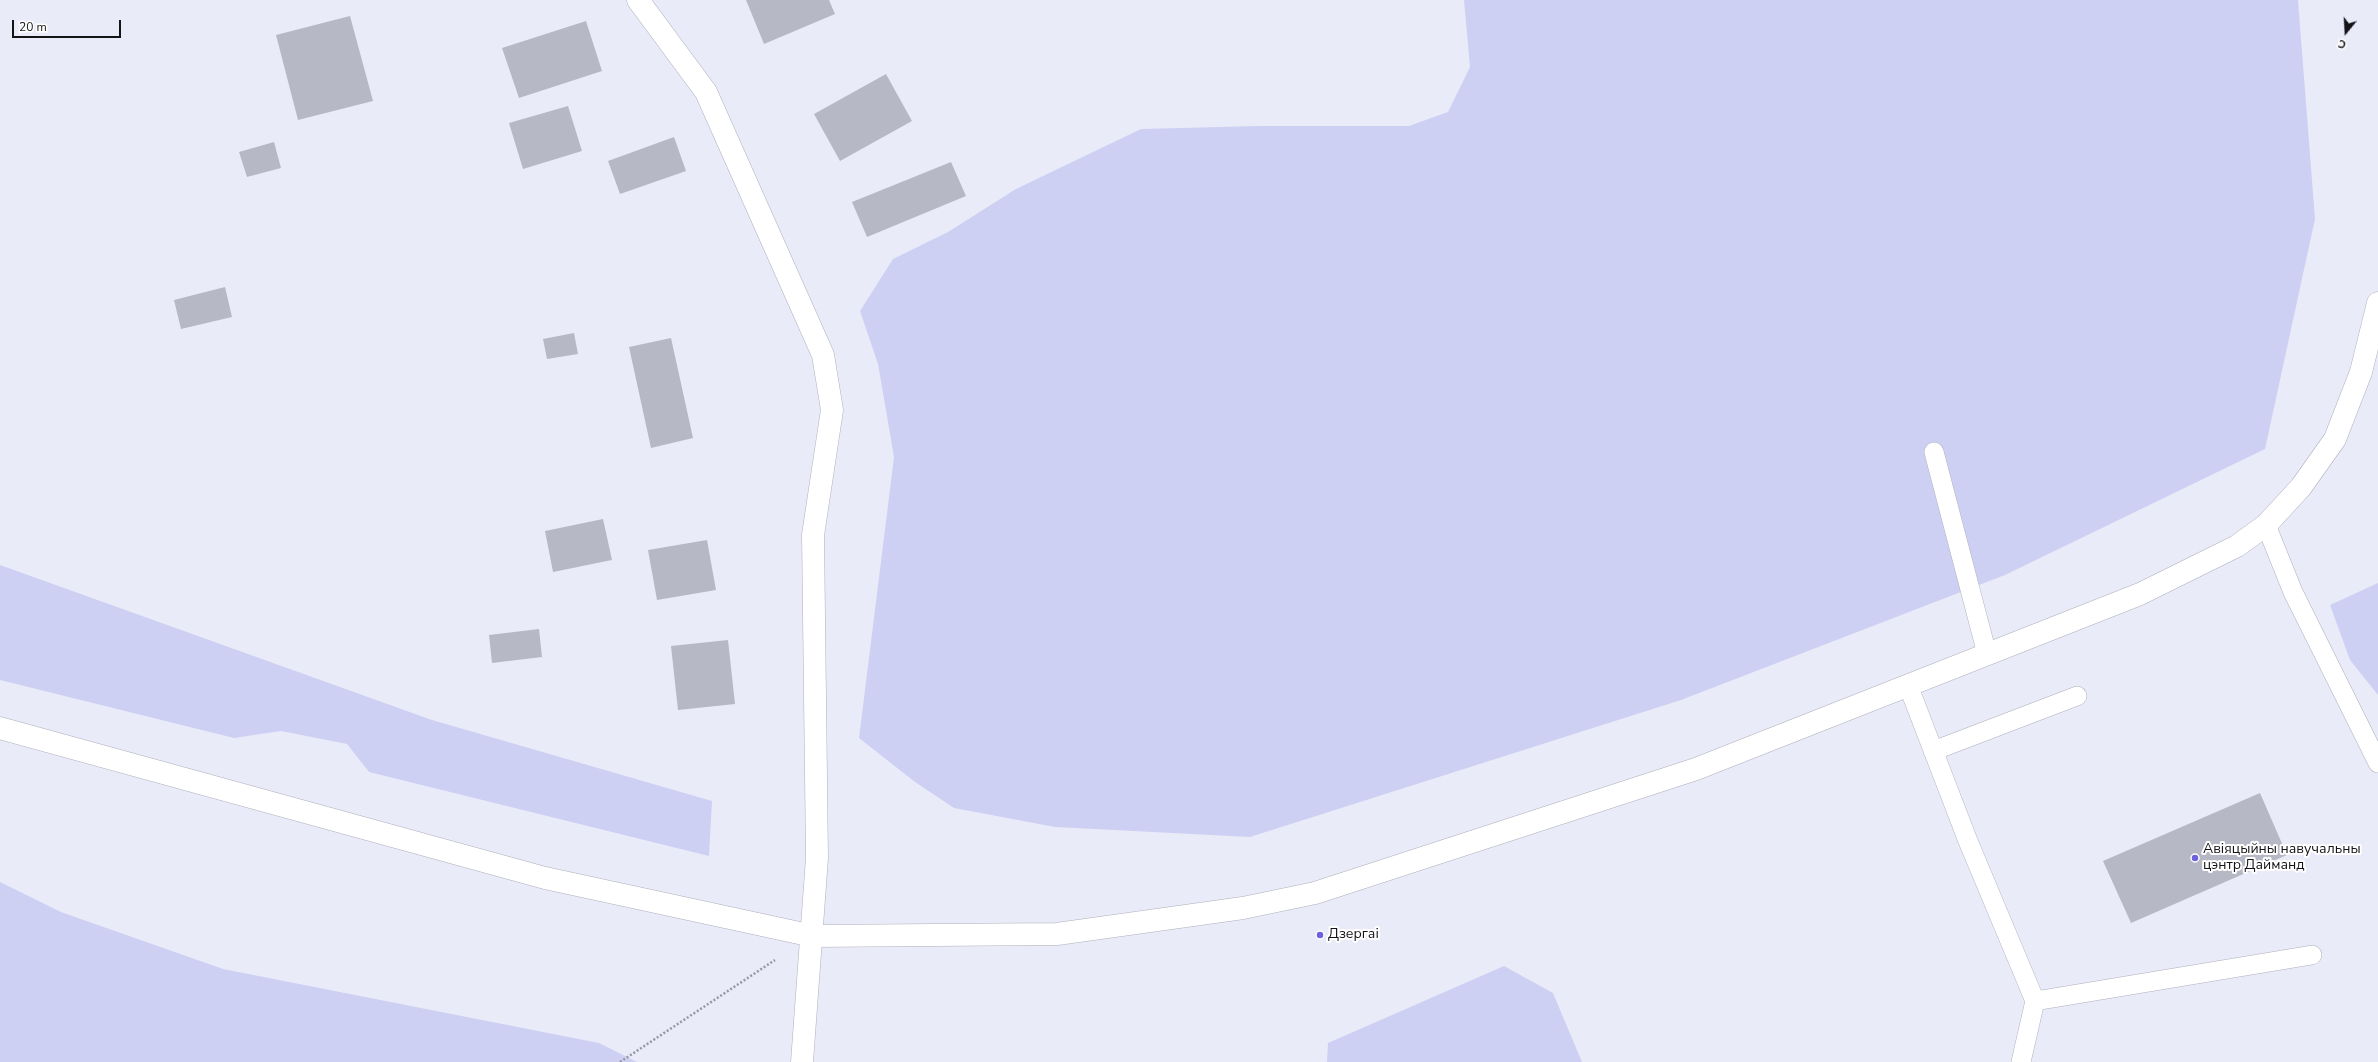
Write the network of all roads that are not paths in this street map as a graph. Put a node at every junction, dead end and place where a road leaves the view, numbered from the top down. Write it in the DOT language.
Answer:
graph roads {
  1 [pos="638,0"];
  2 [pos="2378,303"];
  3 [pos="1934,452"];
  4 [pos="2266,525"];
  5 [pos="1987,654"];
  6 [pos="1908,685"];
  7 [pos="2077,696"];
  8 [pos="0,728"];
  9 [pos="1933,751"];
  10 [pos="2378,763"];
  11 [pos="813,936"];
  12 [pos="2312,955"];
  13 [pos="2035,1001"];
  14 [pos="802,1062"];
  15 [pos="2021,1062"];
  1 -- 11 [label="street"];
  2 -- 4 [label="street"];
  3 -- 5 [label="lane"];
  4 -- 5 [label="street"];
  4 -- 10 [label="lane"];
  5 -- 6 [label="street"];
  6 -- 9 [label="lane"];
  6 -- 11 [label="street"];
  7 -- 9 [label="lane"];
  8 -- 11 [label="street"];
  9 -- 13 [label="lane"];
  11 -- 14 [label="street"];
  12 -- 13 [label="lane"];
  13 -- 15 [label="lane"];
}
